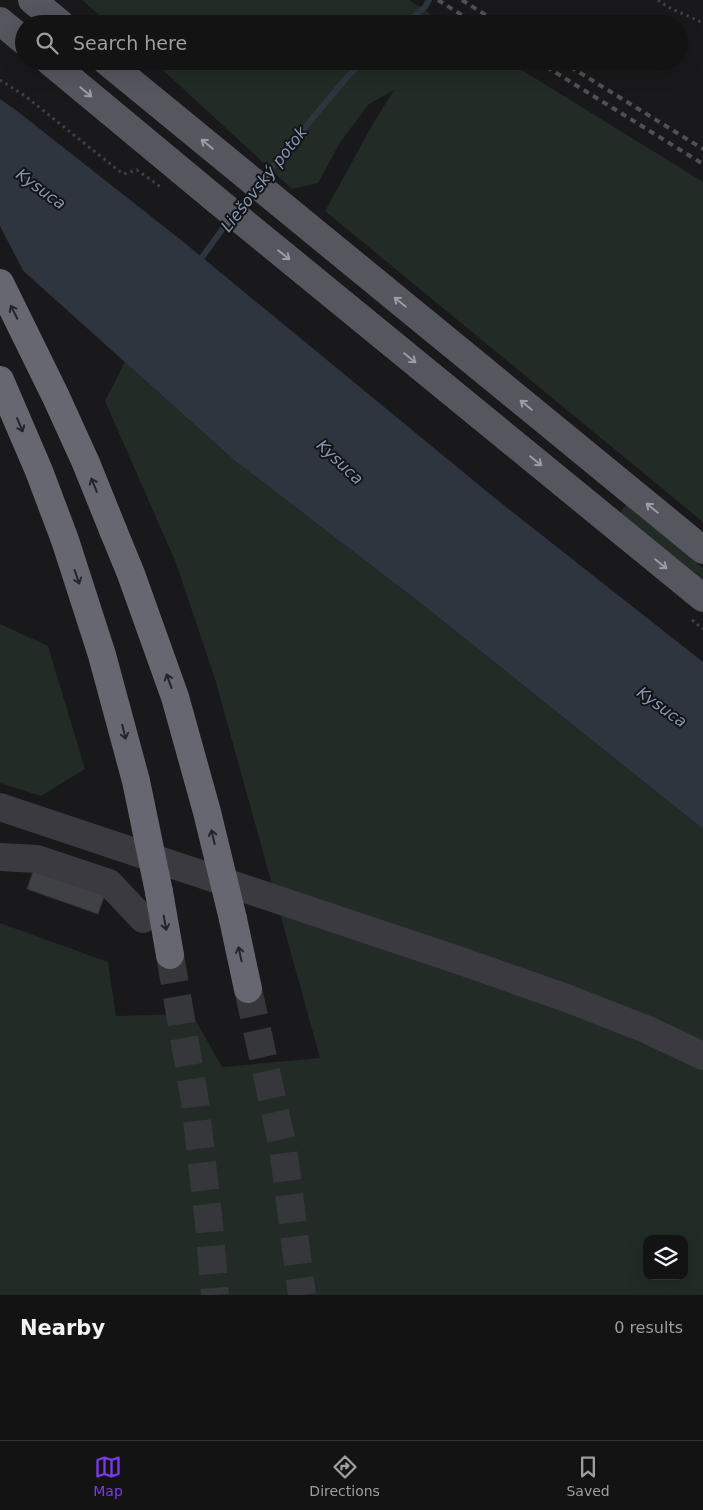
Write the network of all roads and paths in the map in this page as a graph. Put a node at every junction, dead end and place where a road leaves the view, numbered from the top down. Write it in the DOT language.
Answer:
graph roads {
  1 [pos="32,0"];
  2 [pos="658,0"];
  3 [pos="50,15"];
  4 [pos="687,15"];
  5 [pos="688,16"];
  6 [pos="0,21"];
  7 [pos="703,22"];
  8 [pos="15,33"];
  9 [pos="60,70"];
  10 [pos="117,70"];
  11 [pos="0,80"];
  12 [pos="167,192"];
  13 [pos="0,283"];
  14 [pos="0,380"];
  15 [pos="703,550"];
  16 [pos="703,598"];
  17 [pos="698,626"];
  18 [pos="703,629"];
  19 [pos="0,807"];
  20 [pos="0,857"];
  21 [pos="144,919"];
  22 [pos="170,955"];
  23 [pos="248,989"];
  24 [pos="703,1056"];
  1 -- 3 [label="main road"];
  2 -- 4 [label="path"];
  5 -- 7 [label="path"];
  6 -- 8 [label="main road"];
  9 -- 16 [label="main road, one-way"];
  15 -- 10 [label="main road, one-way"];
  11 -- 12 [label="path"];
  23 -- 13 [label="highway, one-way, bridge"];
  14 -- 22 [label="highway, one-way, bridge"];
  17 -- 18 [label="path"];
  19 -- 24 [label="street"];
  20 -- 21 [label="street"];
}
